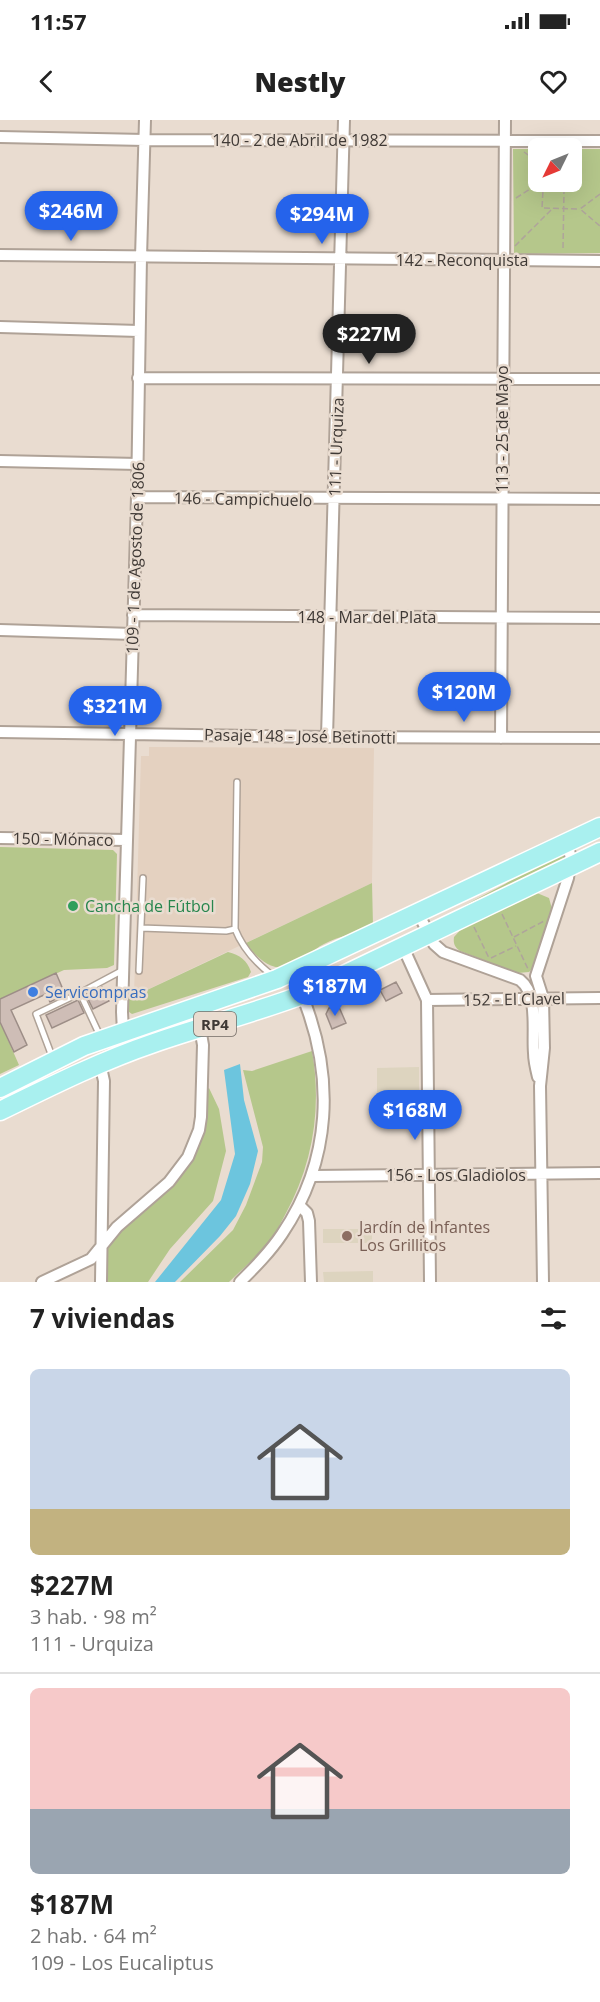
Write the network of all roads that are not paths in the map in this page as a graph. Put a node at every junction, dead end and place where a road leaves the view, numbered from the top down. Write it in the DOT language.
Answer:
graph roads {
  1 [pos="145,120"];
  2 [pos="344,120"];
  3 [pos="505,120"];
  4 [pos="0,137"];
  5 [pos="145,140"];
  6 [pos="344,140"];
  7 [pos="505,141"];
  8 [pos="600,141"];
  9 [pos="0,255"];
  10 [pos="141,258"];
  11 [pos="340,259"];
  12 [pos="503,261"];
  13 [pos="600,261"];
  14 [pos="0,327"];
  15 [pos="139,331"];
  16 [pos="138,378"];
  17 [pos="338,379"];
  18 [pos="502,379"];
  19 [pos="600,379"];
  20 [pos="0,461"];
  21 [pos="138,464"];
  22 [pos="137,498"];
  23 [pos="503,499"];
  24 [pos="600,499"];
  25 [pos="334,500"];
  26 [pos="133,615"];
  27 [pos="329,617"];
  28 [pos="501,618"];
  29 [pos="600,618"];
  30 [pos="0,630"];
  31 [pos="133,634"];
  32 [pos="0,732"];
  33 [pos="130,734"];
  34 [pos="327,738"];
  35 [pos="501,738"];
  36 [pos="600,738"];
  37 [pos="237,782"];
  38 [pos="600,827"];
  39 [pos="0,838"];
  40 [pos="127,840"];
  41 [pos="567,843"];
  42 [pos="600,852"];
  43 [pos="570,866"];
  44 [pos="143,878"];
  45 [pos="418,913"];
  46 [pos="141,928"];
  47 [pos="235,929"];
  48 [pos="428,934"];
  49 [pos="403,947"];
  50 [pos="123,970"];
  51 [pos="139,971"];
  52 [pos="277,979"];
  53 [pos="80,993"];
  54 [pos="302,995"];
  55 [pos="600,998"];
  56 [pos="537,999"];
  57 [pos="427,1000"];
  58 [pos="200,1028"];
  59 [pos="123,1032"];
  60 [pos="102,1039"];
  61 [pos="54,1060"];
  62 [pos="100,1063"];
  63 [pos="0,1088"];
  64 [pos="0,1111"];
  65 [pos="600,1173"];
  66 [pos="541,1174"];
  67 [pos="429,1175"];
  68 [pos="312,1176"];
  69 [pos="299,1205"];
  70 [pos="102,1246"];
  71 [pos="42,1282"];
  72 [pos="101,1282"];
  73 [pos="240,1282"];
  74 [pos="311,1282"];
  75 [pos="430,1282"];
  76 [pos="543,1282"];
  1 -- 5 [label="street, 109 - 1 de Agosto de 1806"];
  2 -- 6 [label="street, 111 - Urquiza"];
  3 -- 7 [label="street, 113 - 25 de Mayo"];
  4 -- 5 [label="street, 140 - 2 de Abril de 1982"];
  5 -- 6 [label="street, 140 - 2 de Abril de 1982"];
  5 -- 10 [label="street, 109 - 1 de Agosto de 1806"];
  6 -- 7 [label="street, 140 - 2 de Abril de 1982"];
  6 -- 11 [label="street, 111 - Urquiza"];
  7 -- 8 [label="street, 140 - 2 de Abril de 1982"];
  7 -- 12 [label="street, 113 - 25 de Mayo"];
  9 -- 10 [label="street, 142 - Reconquista"];
  10 -- 11 [label="street, 142 - Reconquista"];
  10 -- 15 [label="street, 109 - 1 de Agosto de 1806"];
  11 -- 12 [label="street, 142 - Reconquista"];
  11 -- 17 [label="street, 111 - Urquiza"];
  12 -- 13 [label="street, 142 - Reconquista"];
  12 -- 18 [label="street, 113 - 25 de Mayo"];
  14 -- 15 [label="street"];
  15 -- 16 [label="street, 109 - 1 de Agosto de 1806"];
  16 -- 17 [label="street"];
  16 -- 21 [label="street, 109 - 1 de Agosto de 1806"];
  17 -- 18 [label="street"];
  17 -- 25 [label="street, 111 - Urquiza"];
  18 -- 19 [label="street"];
  18 -- 23 [label="street, 113 - 25 de Mayo"];
  20 -- 21 [label="street"];
  21 -- 22 [label="street, 109 - 1 de Agosto de 1806"];
  22 -- 25 [label="street, 146 - Campichuelo"];
  22 -- 26 [label="street, 109 - 1 de Agosto de 1806"];
  23 -- 24 [label="street, 146 - Campichuelo"];
  23 -- 25 [label="street, 146 - Campichuelo"];
  23 -- 28 [label="street, 113 - 25 de Mayo"];
  25 -- 27 [label="street, 111 - Urquiza"];
  26 -- 27 [label="street, 148 - Mar del Plata"];
  26 -- 31 [label="street, 109 - 1 de Agosto de 1806"];
  27 -- 28 [label="street, 148 - Mar del Plata"];
  27 -- 34 [label="street, 111 - Urquiza"];
  28 -- 29 [label="street, 148 - Mar del Plata"];
  28 -- 35 [label="street, 113 - 25 de Mayo"];
  30 -- 31 [label="street"];
  31 -- 33 [label="street, 109 - 1 de Agosto de 1806"];
  32 -- 33 [label="street, Pasaje 148 - José Betinotti"];
  33 -- 34 [label="street, Pasaje 148 - José Betinotti"];
  33 -- 40 [label="street, 109 - 1 de Agosto de 1806"];
  34 -- 35 [label="street, Pasaje 148 - José Betinotti"];
  35 -- 36 [label="street, Pasaje 148 - José Betinotti"];
  37 -- 47 [label="lane"];
  38 -- 41 [label="main road, RP4"];
  39 -- 40 [label="street, 150 - Mónaco"];
  40 -- 50 [label="street, 109 - 1 de Agosto de 1806"];
  41 -- 43 [label="street"];
  41 -- 45 [label="main road, RP4"];
  42 -- 43 [label="main road, RP4"];
  43 -- 48 [label="main road, RP4"];
  43 -- 56 [label="street"];
  44 -- 46 [label="lane"];
  45 -- 48 [label="street"];
  45 -- 52 [label="main road, RP4"];
  46 -- 47 [label="lane"];
  46 -- 51 [label="lane"];
  47 -- 52 [label="lane"];
  48 -- 49 [label="main road, RP4"];
  48 -- 56 [label="street"];
  49 -- 54 [label="main road, RP4"];
  49 -- 57 [label="street"];
  50 -- 53 [label="lane"];
  50 -- 59 [label="street, 109 - 1 de Agosto de 1806"];
  52 -- 59 [label="main road, RP4"];
  53 -- 60 [label="lane"];
  53 -- 61 [label="lane"];
  54 -- 58 [label="main road, RP4"];
  54 -- 68 [label="street"];
  55 -- 56 [label="street, 152 - El Clavel"];
  56 -- 57 [label="street, 152 - El Clavel"];
  56 -- 66 [label="street"];
  57 -- 67 [label="street"];
  58 -- 62 [label="main road, RP4"];
  58 -- 70 [label="street"];
  59 -- 60 [label="main road, RP4"];
  60 -- 61 [label="main road, RP4"];
  61 -- 63 [label="main road, RP4"];
  62 -- 64 [label="main road, RP4"];
  62 -- 70 [label="street"];
  65 -- 66 [label="street, 156 - Los Gladiolos"];
  66 -- 67 [label="street, 156 - Los Gladiolos"];
  66 -- 76 [label="street"];
  67 -- 68 [label="street, 156 - Los Gladiolos"];
  67 -- 75 [label="street"];
  68 -- 69 [label="street"];
  69 -- 73 [label="street"];
  69 -- 74 [label="street"];
  70 -- 71 [label="street"];
  70 -- 72 [label="street"];
}
